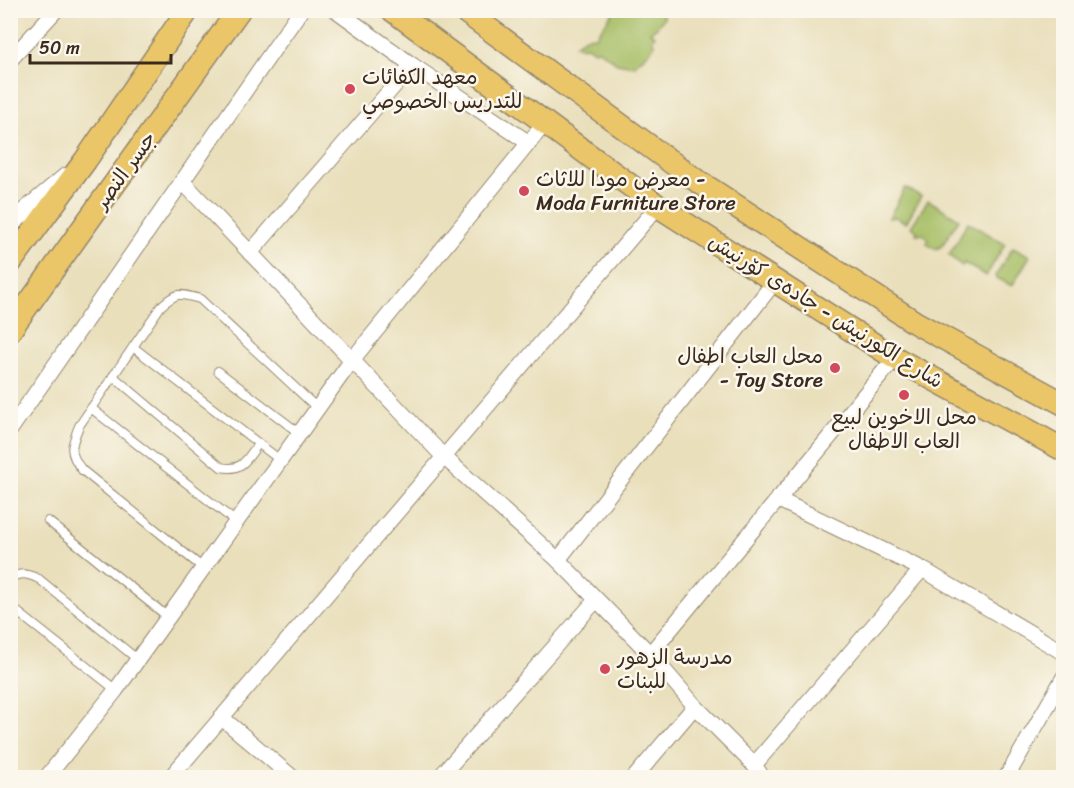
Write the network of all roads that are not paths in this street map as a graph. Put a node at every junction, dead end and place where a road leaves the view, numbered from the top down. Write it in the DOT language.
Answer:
graph roads {
  1 [pos="56,10"];
  2 [pos="188,10"];
  3 [pos="239,10"];
  4 [pos="302,10"];
  5 [pos="336,10"];
  6 [pos="392,10"];
  7 [pos="463,10"];
  8 [pos="10,60"];
  9 [pos="412,64"];
  10 [pos="545,123"];
  11 [pos="529,143"];
  12 [pos="85,160"];
  13 [pos="182,181"];
  14 [pos="658,206"];
  15 [pos="10,224"];
  16 [pos="250,253"];
  17 [pos="10,263"];
  18 [pos="775,281"];
  19 [pos="10,330"];
  20 [pos="133,347"];
  21 [pos="895,358"];
  22 [pos="352,360"];
  23 [pos="218,371"];
  24 [pos="113,376"];
  25 [pos="1064,404"];
  26 [pos="91,408"];
  27 [pos="317,408"];
  28 [pos="10,430"];
  29 [pos="300,433"];
  30 [pos="258,444"];
  31 [pos="1064,450"];
  32 [pos="444,457"];
  33 [pos="280,460"];
  34 [pos="777,499"];
  35 [pos="48,521"];
  36 [pos="236,522"];
  37 [pos="558,560"];
  38 [pos="203,568"];
  39 [pos="922,569"];
  40 [pos="10,578"];
  41 [pos="596,600"];
  42 [pos="10,606"];
  43 [pos="168,617"];
  44 [pos="1064,653"];
  45 [pos="650,654"];
  46 [pos="137,659"];
  47 [pos="1064,677"];
  48 [pos="116,690"];
  49 [pos="695,706"];
  50 [pos="221,717"];
  51 [pos="754,765"];
  52 [pos="46,777"];
  53 [pos="170,777"];
  54 [pos="293,777"];
  55 [pos="439,777"];
  56 [pos="634,777"];
  57 [pos="763,777"];
  58 [pos="1006,777"];
  1 -- 8 [label="street"];
  2 -- 12 [label="main road"];
  3 -- 19 [label="main road, جسر النصر"];
  4 -- 13 [label="street"];
  5 -- 9 [label="street"];
  6 -- 10 [label="main road, شارع الكورنيش - جادەی کۆرنیش"];
  7 -- 25 [label="main road, شارع الكورنيش - جادەی کۆرنیش"];
  9 -- 11 [label="street"];
  9 -- 16 [label="street"];
  10 -- 11 [label="street"];
  10 -- 14 [label="main road, شارع الكورنيش - جادەی کۆرنیش"];
  11 -- 22 [label="street"];
  12 -- 15 [label="street"];
  12 -- 17 [label="main road"];
  13 -- 16 [label="street"];
  13 -- 28 [label="street"];
  14 -- 18 [label="main road, شارع الكورنيش - جادەی کۆرنیش"];
  14 -- 32 [label="street"];
  16 -- 22 [label="street"];
  18 -- 21 [label="main road, شارع الكورنيش - جادەی کۆرنیش"];
  18 -- 37 [label="street"];
  20 -- 24 [label="lane"];
  20 -- 27 [label="lane"];
  20 -- 30 [label="lane"];
  21 -- 31 [label="main road, شارع الكورنيش - جادەی کۆرنیش"];
  21 -- 34 [label="street"];
  22 -- 27 [label="street"];
  22 -- 32 [label="street"];
  23 -- 29 [label="lane"];
  24 -- 26 [label="lane"];
  24 -- 30 [label="lane"];
  26 -- 36 [label="lane"];
  26 -- 38 [label="lane"];
  27 -- 29 [label="street"];
  29 -- 33 [label="street"];
  30 -- 33 [label="lane"];
  32 -- 37 [label="street"];
  32 -- 50 [label="street"];
  33 -- 36 [label="street"];
  34 -- 39 [label="street"];
  34 -- 45 [label="street"];
  35 -- 43 [label="lane"];
  36 -- 38 [label="street"];
  37 -- 41 [label="street"];
  38 -- 43 [label="street"];
  39 -- 44 [label="street"];
  39 -- 51 [label="street"];
  40 -- 46 [label="lane"];
  41 -- 45 [label="street"];
  41 -- 55 [label="street"];
  42 -- 48 [label="lane"];
  43 -- 46 [label="street"];
  45 -- 49 [label="street"];
  46 -- 48 [label="street"];
  47 -- 58 [label="street"];
  48 -- 52 [label="street"];
  49 -- 51 [label="street"];
  49 -- 56 [label="street"];
  50 -- 53 [label="street"];
  50 -- 54 [label="street"];
  51 -- 57 [label="street"];
}
